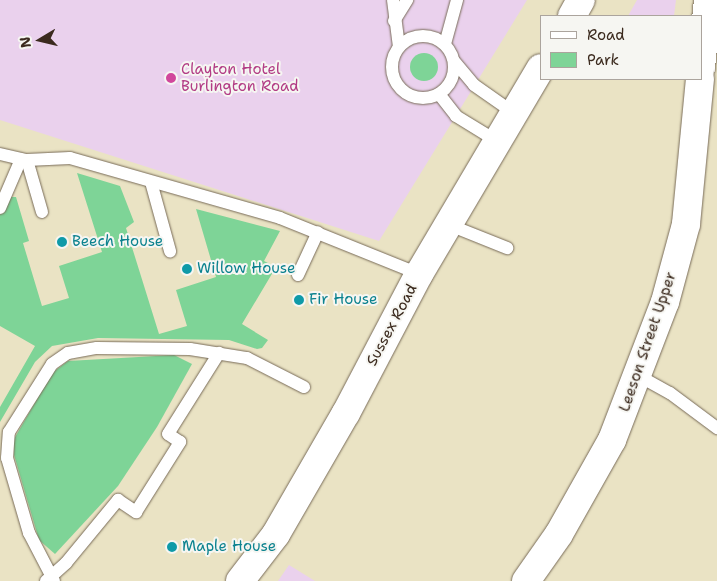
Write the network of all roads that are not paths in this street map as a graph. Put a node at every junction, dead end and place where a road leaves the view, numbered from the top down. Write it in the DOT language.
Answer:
graph roads {
  1 [pos="393,0"];
  2 [pos="407,0"];
  3 [pos="457,0"];
  4 [pos="581,0"];
  5 [pos="708,0"];
  6 [pos="573,15"];
  7 [pos="394,22"];
  8 [pos="445,44"];
  9 [pos="399,47"];
  10 [pos="702,57"];
  11 [pos="454,61"];
  12 [pos="540,70"];
  13 [pos="700,80"];
  14 [pos="439,94"];
  15 [pos="514,113"];
  16 [pos="497,141"];
  17 [pos="0,154"];
  18 [pos="24,160"];
  19 [pos="151,182"];
  20 [pos="0,208"];
  21 [pos="42,212"];
  22 [pos="447,224"];
  23 [pos="318,232"];
  24 [pos="507,248"];
  25 [pos="170,251"];
  26 [pos="419,274"];
  27 [pos="298,275"];
  28 [pos="219,353"];
  29 [pos="639,376"];
  30 [pos="304,387"];
  31 [pos="717,428"];
  32 [pos="50,580"];
  33 [pos="242,580"];
  34 [pos="526,581"];
  1 -- 7 [label="lane"];
  2 -- 7 [label="lane"];
  3 -- 8 [label="lane"];
  4 -- 6 [label="main road"];
  5 -- 10 [label="main road"];
  7 -- 9 [label="lane"];
  8 -- 9 [label="lane"];
  8 -- 11 [label="lane"];
  9 -- 14 [label="lane"];
  11 -- 14 [label="lane"];
  11 -- 15 [label="lane"];
  12 -- 15 [label="main road, Sussex Road"];
  13 -- 29 [label="main road, Leeson Street Upper"];
  14 -- 16 [label="lane"];
  15 -- 16 [label="main road, Sussex Road"];
  16 -- 22 [label="main road, Sussex Road"];
  17 -- 18 [label="lane"];
  18 -- 19 [label="lane"];
  18 -- 20 [label="lane"];
  18 -- 21 [label="lane"];
  19 -- 23 [label="lane"];
  19 -- 25 [label="lane"];
  22 -- 24 [label="lane"];
  22 -- 26 [label="main road, Sussex Road"];
  23 -- 26 [label="lane"];
  23 -- 27 [label="lane"];
  26 -- 33 [label="main road, Sussex Road"];
  28 -- 30 [label="lane"];
  28 -- 32 [label="lane"];
  28 -- 32 [label="lane"];
  29 -- 31 [label="lane"];
  29 -- 34 [label="main road, Leeson Street Upper"];
}
